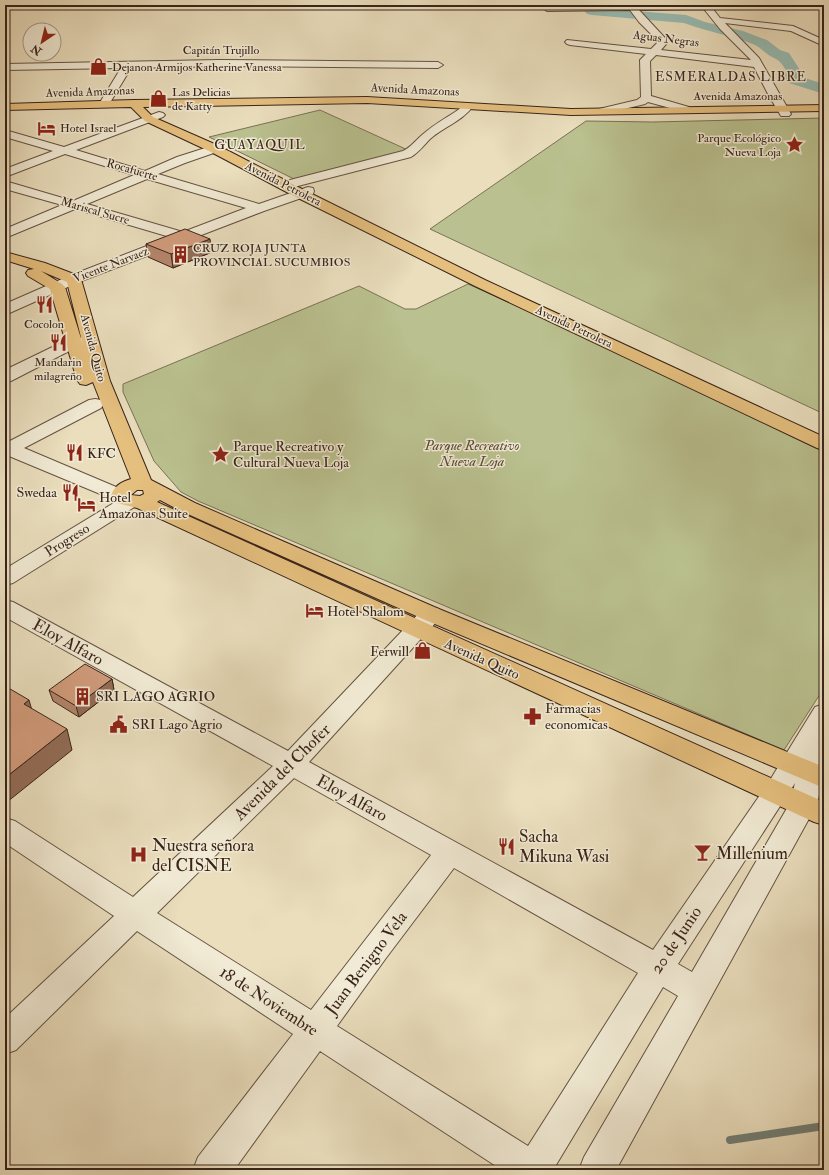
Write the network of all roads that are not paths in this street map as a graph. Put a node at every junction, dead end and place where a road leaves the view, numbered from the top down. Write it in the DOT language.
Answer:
graph roads {
  1 [pos="545,6"];
  2 [pos="706,6"];
  3 [pos="799,6"];
  4 [pos="824,6"];
  5 [pos="636,12"];
  6 [pos="811,18"];
  7 [pos="716,20"];
  8 [pos="570,42"];
  9 [pos="824,43"];
  10 [pos="654,51"];
  11 [pos="758,64"];
  12 [pos="128,65"];
  13 [pos="438,65"];
  14 [pos="5,67"];
  15 [pos="646,98"];
  16 [pos="134,103"];
  17 [pos="104,104"];
  18 [pos="5,107"];
  19 [pos="824,108"];
  20 [pos="466,109"];
  21 [pos="685,109"];
  22 [pos="603,111"];
  23 [pos="783,111"];
  24 [pos="824,114"];
  25 [pos="153,115"];
  26 [pos="5,133"];
  27 [pos="220,148"];
  28 [pos="64,150"];
  29 [pos="5,173"];
  30 [pos="148,174"];
  31 [pos="5,185"];
  32 [pos="300,189"];
  33 [pos="74,206"];
  34 [pos="259,208"];
  35 [pos="5,234"];
  36 [pos="185,237"];
  37 [pos="5,256"];
  38 [pos="5,265"];
  39 [pos="74,279"];
  40 [pos="57,287"];
  41 [pos="5,310"];
  42 [pos="81,342"];
  43 [pos="5,377"];
  44 [pos="95,404"];
  45 [pos="824,430"];
  46 [pos="824,444"];
  47 [pos="6,449"];
  48 [pos="136,493"];
  49 [pos="5,578"];
  50 [pos="5,607"];
  51 [pos="425,622"];
  52 [pos="824,713"];
  53 [pos="291,765"];
  54 [pos="813,766"];
  55 [pos="776,792"];
  56 [pos="813,809"];
  57 [pos="5,829"];
  58 [pos="450,852"];
  59 [pos="136,915"];
  60 [pos="658,968"];
  61 [pos="697,991"];
  62 [pos="315,1030"];
  63 [pos="5,1040"];
  64 [pos="211,1170"];
  65 [pos="533,1170"];
  66 [pos="597,1170"];
  1 -- 5 [label="street"];
  2 -- 3 [label="street"];
  2 -- 5 [label="street"];
  2 -- 7 [label="street"];
  3 -- 4 [label="street"];
  3 -- 6 [label="street"];
  5 -- 10 [label="street"];
  7 -- 9 [label="street"];
  7 -- 11 [label="street"];
  8 -- 10 [label="street, Aguas Negras"];
  10 -- 11 [label="street, Aguas Negras"];
  10 -- 15 [label="street"];
  11 -- 23 [label="street"];
  12 -- 13 [label="street, Capitán Trujillo"];
  12 -- 14 [label="street, Capitán Trujillo"];
  12 -- 17 [label="street"];
  15 -- 21 [label="street"];
  15 -- 22 [label="street"];
  16 -- 17 [label="main road, Avenida Amazonas"];
  16 -- 20 [label="main road, Avenida Amazonas"];
  16 -- 25 [label="main road, Avenida Petrolera"];
  17 -- 18 [label="main road, Avenida Amazonas"];
  19 -- 23 [label="main road, Avenida Amazonas"];
  20 -- 22 [label="main road, Avenida Amazonas"];
  20 -- 23 [label="main road, Avenida Amazonas"];
  20 -- 25 [label="main road, Avenida Amazonas"];
  20 -- 32 [label="street, Vicente Narvaez"];
  21 -- 22 [label="main road, Avenida Amazonas"];
  21 -- 23 [label="main road, Avenida Amazonas"];
  23 -- 24 [label="main road, Avenida Amazonas"];
  25 -- 27 [label="main road, Avenida Petrolera"];
  25 -- 28 [label="street"];
  26 -- 28 [label="street, Rocafuerte"];
  27 -- 30 [label="street"];
  27 -- 32 [label="main road, Avenida Petrolera"];
  28 -- 29 [label="street"];
  28 -- 30 [label="street, Rocafuerte"];
  30 -- 33 [label="street"];
  30 -- 34 [label="street, Rocafuerte"];
  31 -- 33 [label="street, Mariscal Sucre"];
  32 -- 34 [label="street, Vicente Narvaez"];
  32 -- 45 [label="main road, Avenida Petrolera"];
  32 -- 46 [label="main road, Avenida Petrolera"];
  33 -- 35 [label="street"];
  33 -- 36 [label="street, Mariscal Sucre"];
  34 -- 36 [label="street, Vicente Narvaez"];
  36 -- 39 [label="street, Vicente Narvaez"];
  37 -- 39 [label="main road"];
  38 -- 40 [label="main road"];
  39 -- 40 [label="street, Vicente Narvaez"];
  39 -- 42 [label="main road, Avenida Quito"];
  40 -- 41 [label="street, Vicente Narvaez"];
  40 -- 42 [label="main road, Avenida Quito"];
  42 -- 43 [label="street"];
  42 -- 44 [label="main road, Avenida Quito"];
  42 -- 48 [label="main road, Avenida Quito"];
  44 -- 47 [label="street"];
  44 -- 48 [label="main road, Avenida Quito"];
  47 -- 48 [label="street"];
  48 -- 49 [label="street, Progreso"];
  48 -- 51 [label="main road, Avenida Quito"];
  50 -- 53 [label="street, Eloy Alfaro"];
  51 -- 53 [label="street, Avenida del Chofer"];
  51 -- 54 [label="main road, Avenida Quito"];
  51 -- 55 [label="main road, Avenida Quito"];
  52 -- 54 [label="street, 20 de Junio"];
  53 -- 58 [label="street, Eloy Alfaro"];
  53 -- 59 [label="street, Avenida del Chofer"];
  54 -- 55 [label="street, 20 de Junio"];
  54 -- 56 [label="street, 20 de Junio"];
  55 -- 56 [label="main road, Avenida Quito"];
  55 -- 60 [label="street, 20 de Junio"];
  56 -- 61 [label="street, 20 de Junio"];
  57 -- 59 [label="street, 18 de Noviembre"];
  58 -- 60 [label="street, Eloy Alfaro"];
  58 -- 62 [label="street, Juan Benigno Vela"];
  59 -- 62 [label="street, 18 de Noviembre"];
  59 -- 63 [label="street, Avenida del Chofer"];
  60 -- 61 [label="street, Eloy Alfaro"];
  60 -- 65 [label="street, 20 de Junio"];
  61 -- 66 [label="street, 20 de Junio"];
  62 -- 64 [label="street, Juan Benigno Vela"];
  62 -- 65 [label="street, 18 de Noviembre"];
}
